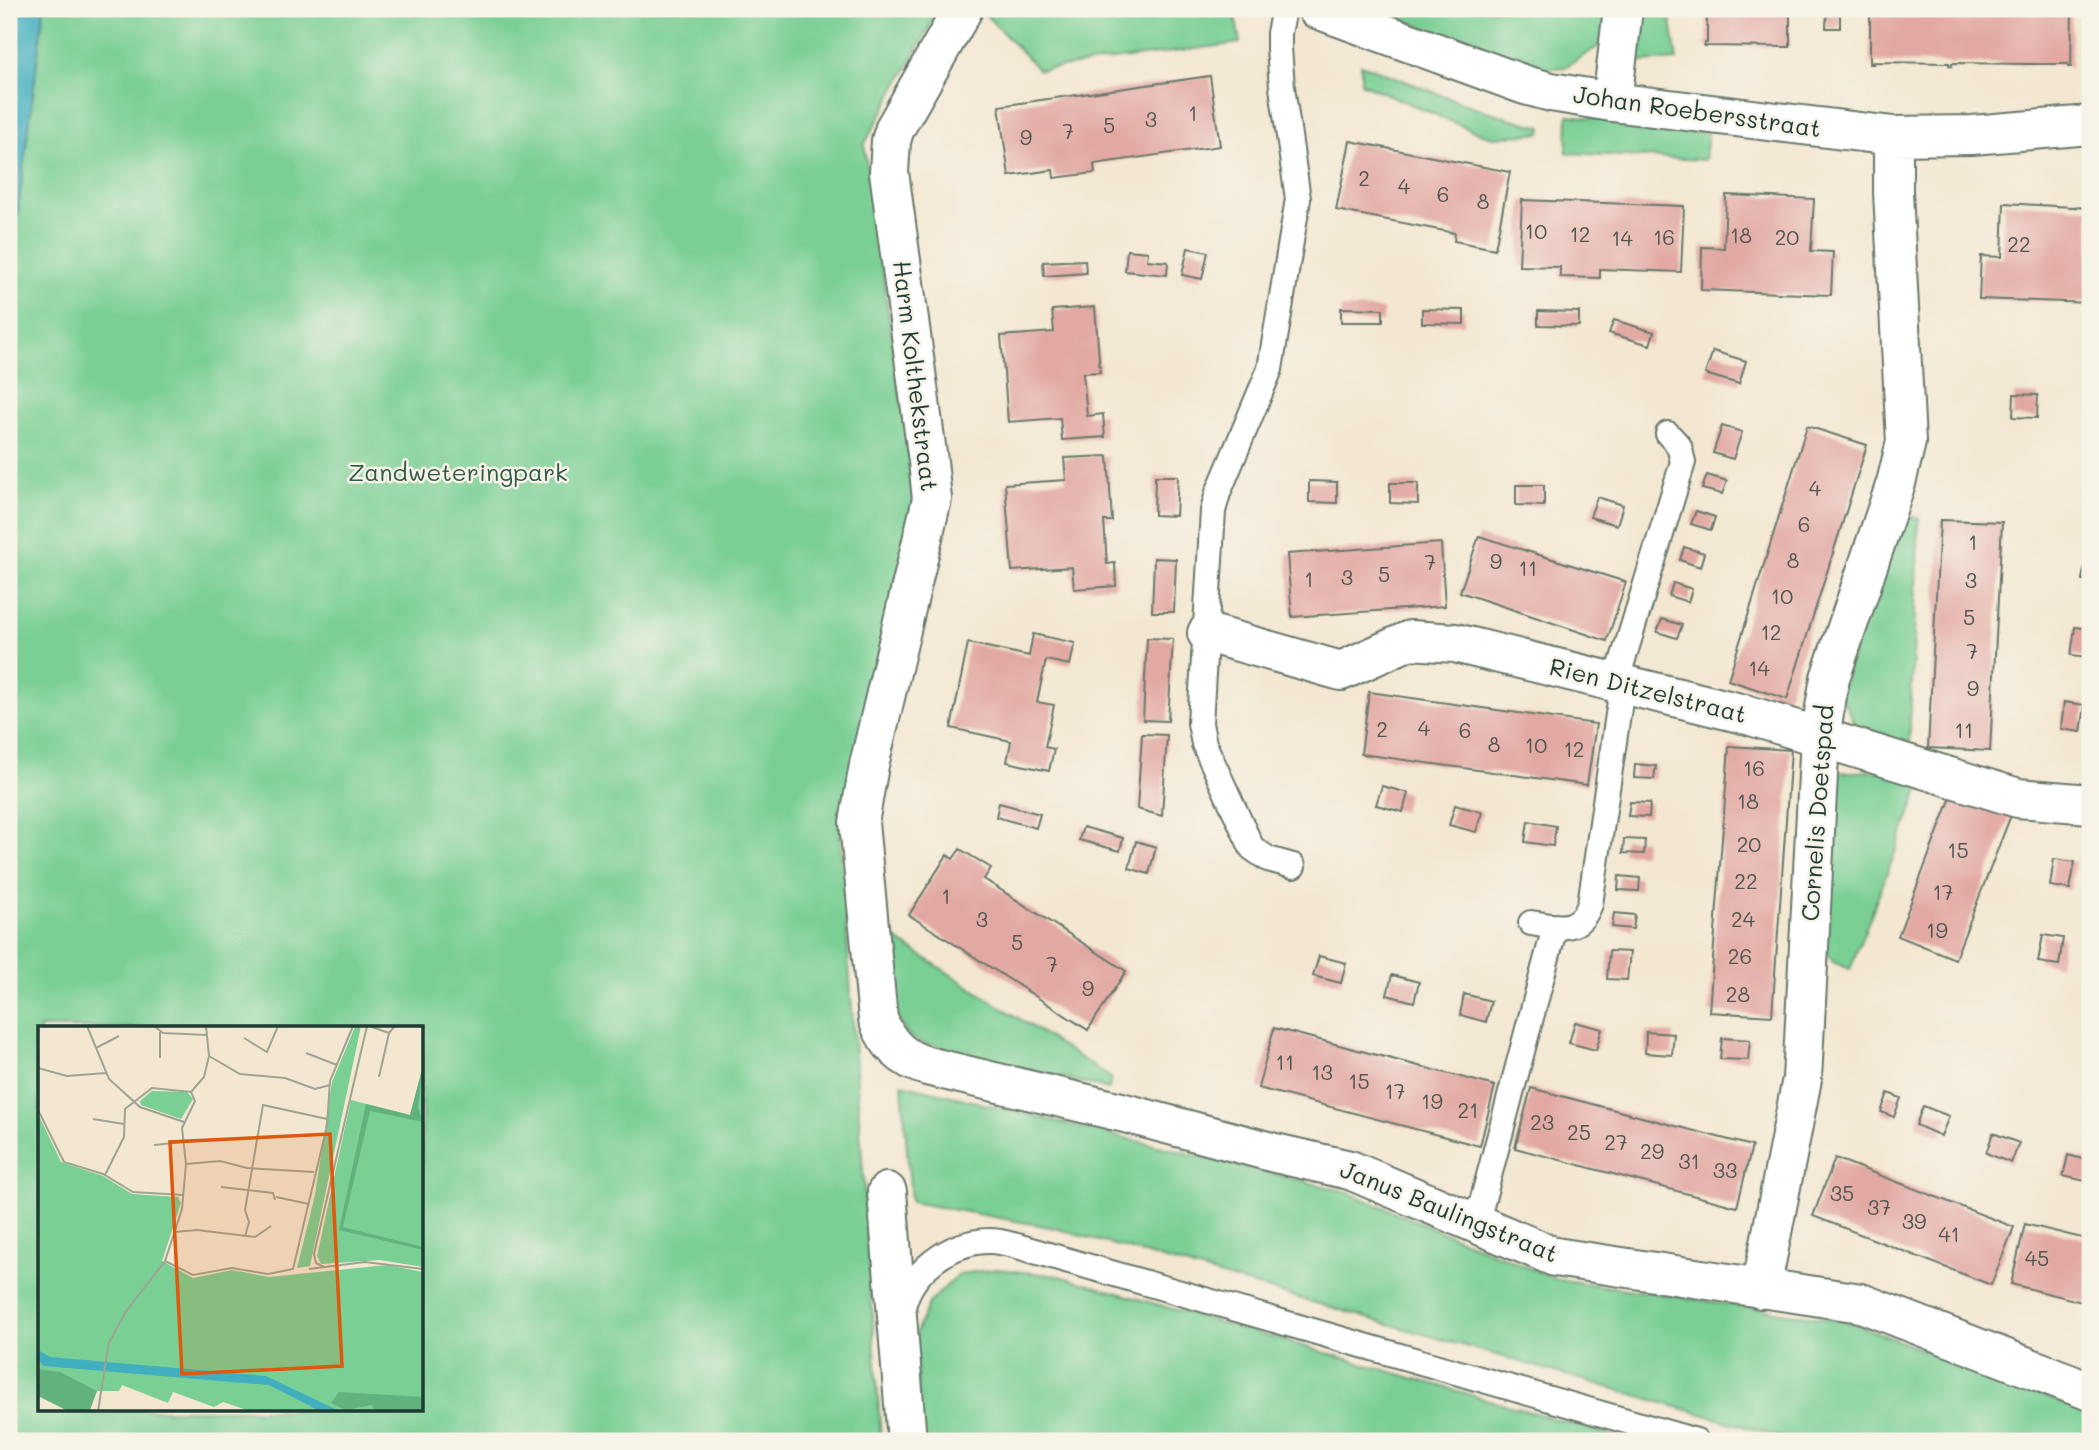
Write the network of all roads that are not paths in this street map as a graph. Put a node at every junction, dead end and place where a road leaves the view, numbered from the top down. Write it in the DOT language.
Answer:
graph roads {
  1 [pos="963,9"];
  2 [pos="1284,9"];
  3 [pos="1317,9"];
  4 [pos="1623,9"];
  5 [pos="1612,102"];
  6 [pos="2090,125"];
  7 [pos="1893,136"];
  8 [pos="1668,434"];
  9 [pos="1207,633"];
  10 [pos="1620,683"];
  11 [pos="1819,737"];
  12 [pos="2090,804"];
  13 [pos="1293,866"];
  14 [pos="868,922"];
  15 [pos="887,1192"];
  16 [pos="1476,1225"];
  17 [pos="1761,1289"];
  18 [pos="899,1330"];
  19 [pos="2090,1391"];
  20 [pos="907,1441"];
  21 [pos="1696,1441"];
  1 -- 14 [label="street, Harm Kolthekstraat"];
  2 -- 9 [label="lane"];
  3 -- 5 [label="street, Johan Roebersstraat"];
  4 -- 5 [label="street"];
  5 -- 7 [label="street, Johan Roebersstraat"];
  6 -- 7 [label="street, Johan Roebersstraat"];
  7 -- 11 [label="street, Cornelis Doetspad"];
  8 -- 10 [label="lane"];
  9 -- 10 [label="street, Rien Ditzelstraat"];
  9 -- 13 [label="lane"];
  10 -- 11 [label="street, Rien Ditzelstraat"];
  10 -- 16 [label="lane"];
  11 -- 12 [label="street, Rien Ditzelstraat"];
  11 -- 17 [label="street, Cornelis Doetspad"];
  14 -- 16 [label="street, Janus Baulingstraat"];
  15 -- 18 [label="street"];
  16 -- 17 [label="street, Janus Baulingstraat"];
  17 -- 19 [label="street, Janus Baulingstraat"];
  18 -- 20 [label="street"];
  18 -- 21 [label="lane"];
}
